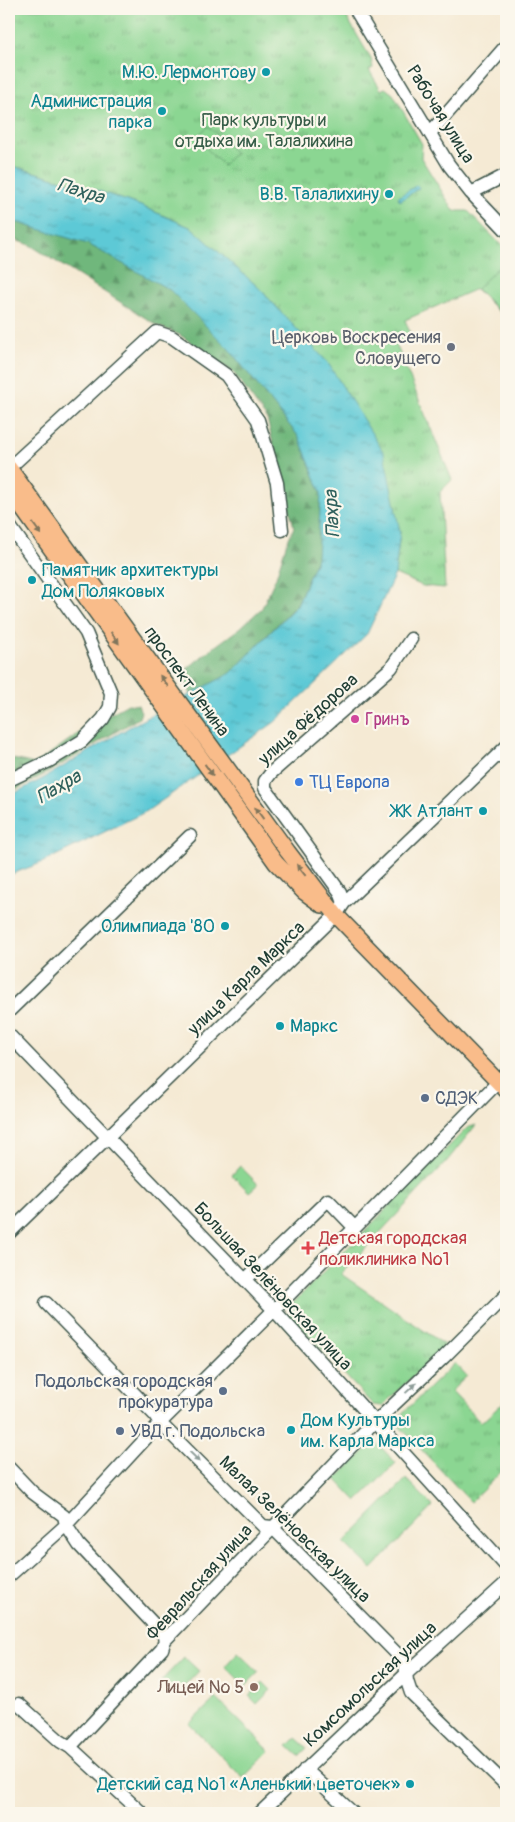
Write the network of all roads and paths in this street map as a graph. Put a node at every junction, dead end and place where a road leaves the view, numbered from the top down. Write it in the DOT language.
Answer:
graph roads {
  1 [pos="359,10"];
  2 [pos="506,46"];
  3 [pos="430,133"];
  4 [pos="506,175"];
  5 [pos="471,193"];
  6 [pos="506,230"];
  7 [pos="9,468"];
  8 [pos="12,486"];
  9 [pos="9,525"];
  10 [pos="282,530"];
  11 [pos="94,596"];
  12 [pos="411,639"];
  13 [pos="506,747"];
  14 [pos="9,780"];
  15 [pos="190,836"];
  16 [pos="340,909"];
  17 [pos="9,1011"];
  18 [pos="9,1035"];
  19 [pos="504,1082"];
  20 [pos="107,1137"];
  21 [pos="355,1228"];
  22 [pos="9,1233"];
  23 [pos="245,1280"];
  24 [pos="506,1295"];
  25 [pos="46,1303"];
  26 [pos="274,1310"];
  27 [pos="376,1422"];
  28 [pos="160,1423"];
  29 [pos="9,1468"];
  30 [pos="66,1525"];
  31 [pos="272,1527"];
  32 [pos="506,1566"];
  33 [pos="9,1576"];
  34 [pos="506,1582"];
  35 [pos="165,1640"];
  36 [pos="406,1674"];
  37 [pos="19,1704"];
  38 [pos="70,1747"];
  39 [pos="305,1769"];
  40 [pos="506,1785"];
  41 [pos="142,1813"];
  42 [pos="260,1813"];
  43 [pos="353,1813"];
  1 -- 3 [label="street, Рабочая улица"];
  2 -- 3 [label="street"];
  3 -- 5 [label="street, Рабочая улица"];
  4 -- 5 [label="street"];
  5 -- 6 [label="street, Рабочая улица"];
  7 -- 8 [label="main road, проспект Ленина"];
  7 -- 10 [label="street"];
  8 -- 11 [label="main road, проспект Ленина"];
  9 -- 14 [label="street"];
  16 -- 11 [label="main road, проспект Ленина, one-way"];
  11 -- 16 [label="main road, проспект Ленина, one-way"];
  12 -- 16 [label="street, улица Фёдорова"];
  13 -- 16 [label="street, улица Карла Маркса"];
  15 -- 17 [label="street"];
  16 -- 19 [label="main road, проспект Ленина"];
  16 -- 20 [label="street, улица Карла Маркса"];
  18 -- 20 [label="street, Большая Зелёновская улица"];
  19 -- 21 [label="street"];
  20 -- 22 [label="street, улица Карла Маркса"];
  20 -- 23 [label="street, Большая Зелёновская улица"];
  21 -- 23 [label="street"];
  21 -- 26 [label="street"];
  23 -- 26 [label="street, Большая Зелёновская улица"];
  27 -- 24 [label="street, Февральская улица, one-way"];
  25 -- 28 [label="street, Малая Зелёновская улица"];
  26 -- 27 [label="street, Большая Зелёновская улица"];
  26 -- 28 [label="street"];
  27 -- 31 [label="street, Февральская улица"];
  27 -- 32 [label="street, Большая Зелёновская улица"];
  28 -- 30 [label="street"];
  28 -- 31 [label="street, Малая Зелёновская улица, one-way"];
  29 -- 30 [label="street"];
  30 -- 33 [label="street"];
  30 -- 35 [label="street"];
  31 -- 35 [label="street, Февральская улица"];
  31 -- 36 [label="street, Малая Зелёновская улица"];
  34 -- 36 [label="street, Комсомольская улица"];
  35 -- 38 [label="street, Февральская улица"];
  36 -- 39 [label="street, Комсомольская улица"];
  36 -- 40 [label="street, Малая Зелёновская улица"];
  37 -- 38 [label="street"];
  38 -- 41 [label="street"];
  39 -- 42 [label="street, Комсомольская улица"];
  39 -- 43 [label="street"];
}
